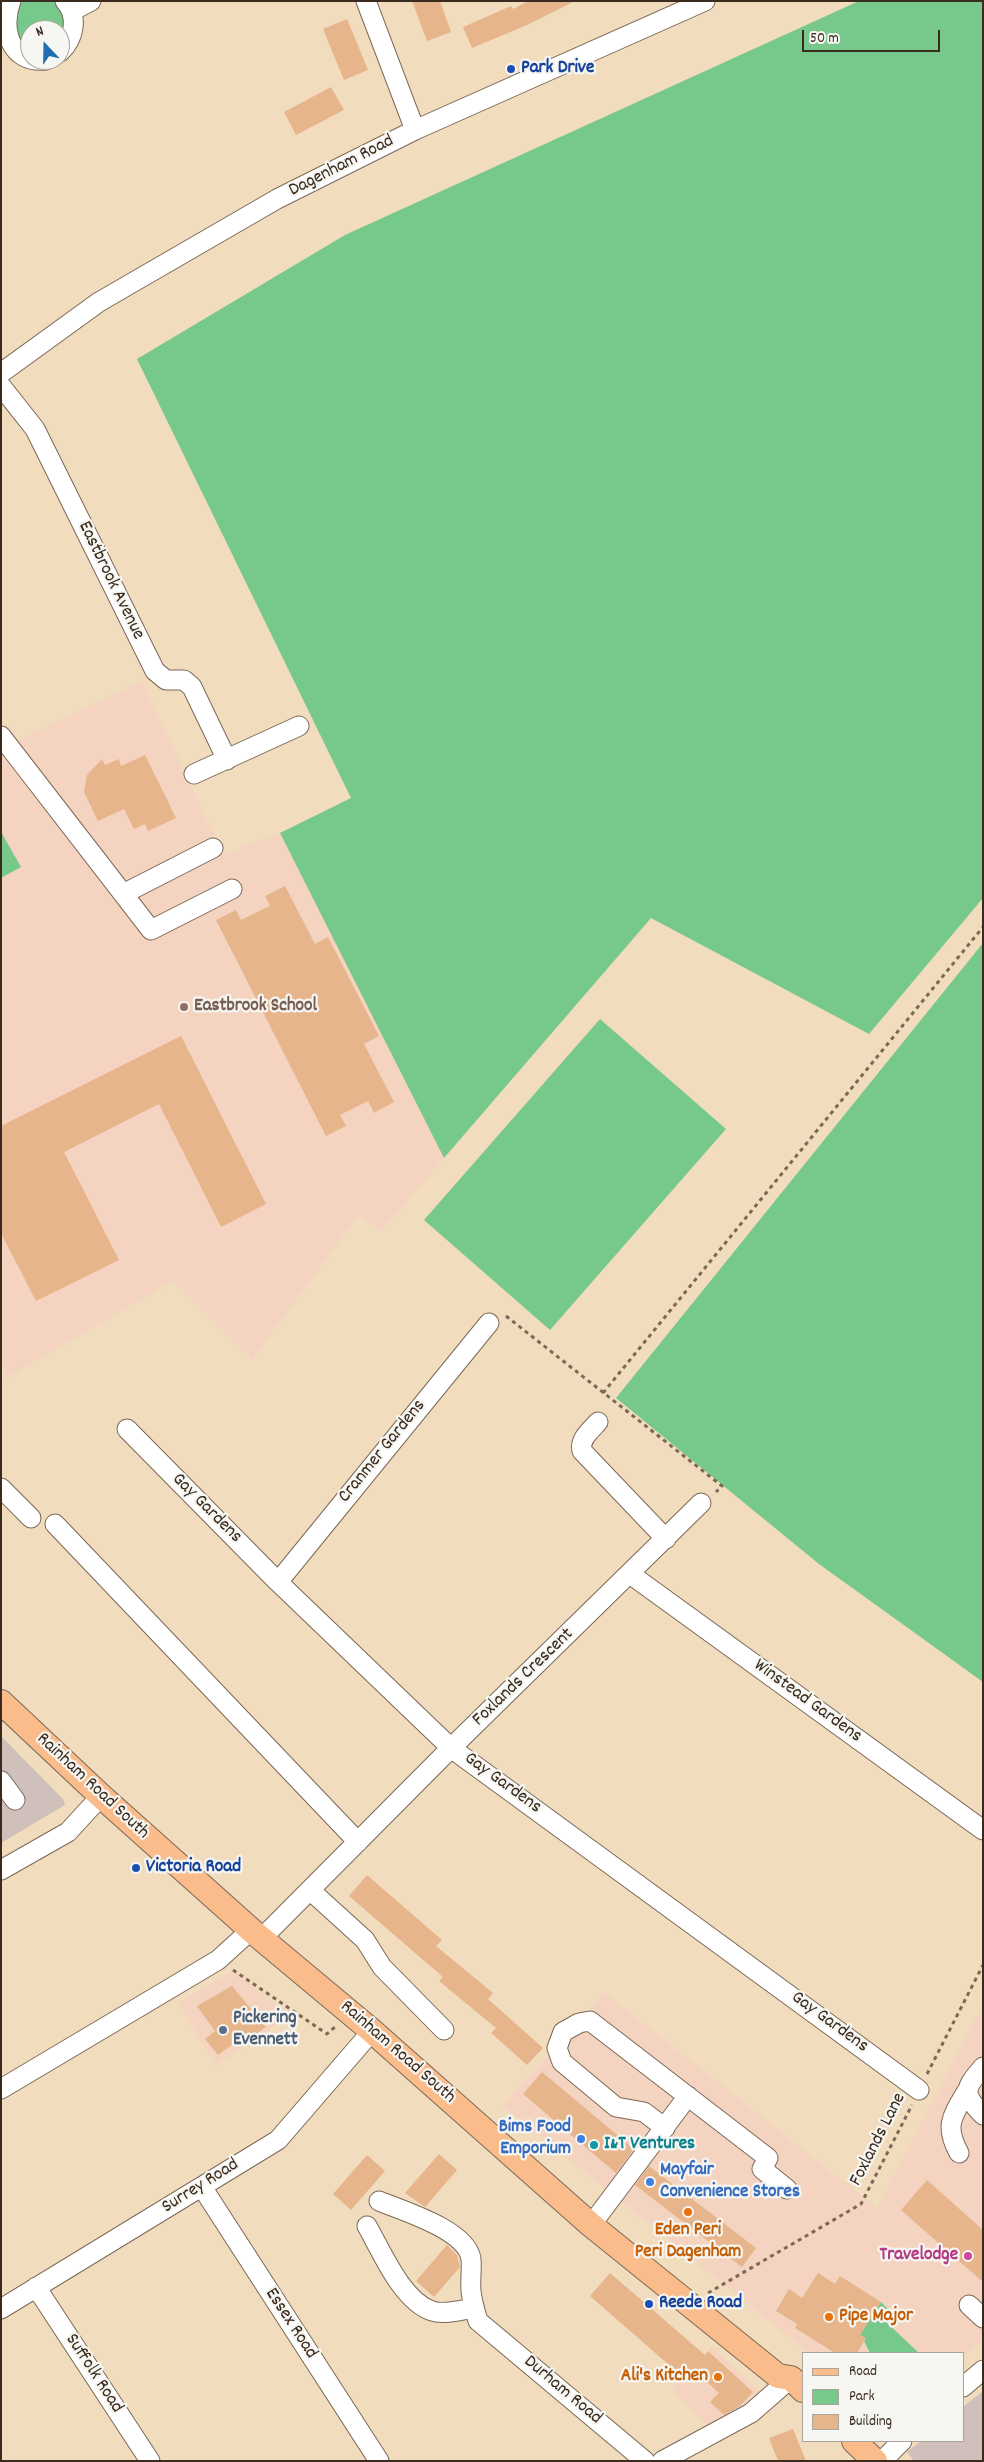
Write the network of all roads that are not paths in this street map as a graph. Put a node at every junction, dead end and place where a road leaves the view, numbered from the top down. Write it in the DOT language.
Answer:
graph roads {
  1 [pos="11,1"];
  2 [pos="91,1"];
  3 [pos="366,1"];
  4 [pos="704,1"];
  5 [pos="68,6"];
  6 [pos="70,41"];
  7 [pos="20,56"];
  8 [pos="415,130"];
  9 [pos="1,373"];
  10 [pos="1,386"];
  11 [pos="299,726"];
  12 [pos="1,736"];
  13 [pos="227,760"];
  14 [pos="194,774"];
  15 [pos="213,848"];
  16 [pos="232,890"];
  17 [pos="123,894"];
  18 [pos="488,1323"];
  19 [pos="598,1422"];
  20 [pos="127,1429"];
  21 [pos="1,1488"];
  22 [pos="701,1503"];
  23 [pos="31,1518"];
  24 [pos="55,1524"];
  25 [pos="666,1539"];
  26 [pos="630,1574"];
  27 [pos="278,1582"];
  28 [pos="1,1702"];
  29 [pos="452,1748"];
  30 [pos="1,1781"];
  31 [pos="102,1796"];
  32 [pos="15,1800"];
  33 [pos="983,1830"];
  34 [pos="358,1842"];
  35 [pos="1,1870"];
  36 [pos="311,1890"];
  37 [pos="257,1934"];
  38 [pos="372,2030"];
  39 [pos="444,2030"];
  40 [pos="983,2067"];
  41 [pos="1,2090"];
  42 [pos="919,2090"];
  43 [pos="967,2091"];
  44 [pos="688,2096"];
  45 [pos="983,2115"];
  46 [pos="665,2128"];
  47 [pos="959,2153"];
  48 [pos="202,2187"];
  49 [pos="787,2189"];
  50 [pos="379,2201"];
  51 [pos="591,2225"];
  52 [pos="367,2226"];
  53 [pos="36,2287"];
  54 [pos="968,2306"];
  55 [pos="1,2309"];
  56 [pos="476,2314"];
  57 [pos="983,2318"];
  58 [pos="983,2370"];
  59 [pos="797,2384"];
  60 [pos="964,2386"];
  61 [pos="855,2442"];
  62 [pos="901,2442"];
  63 [pos="875,2460"];
  64 [pos="150,2461"];
  65 [pos="378,2461"];
  66 [pos="645,2461"];
  67 [pos="662,2461"];
  1 -- 7 [label="street"];
  2 -- 5 [label="street"];
  3 -- 8 [label="street"];
  4 -- 8 [label="street, Dagenham Road"];
  5 -- 6 [label="street"];
  8 -- 9 [label="street, Dagenham Road"];
  10 -- 13 [label="street, Eastbrook Avenue"];
  11 -- 13 [label="street"];
  12 -- 17 [label="street"];
  13 -- 14 [label="street"];
  15 -- 17 [label="street"];
  16 -- 17 [label="street"];
  18 -- 27 [label="street, Cranmer Gardens"];
  19 -- 25 [label="street"];
  20 -- 27 [label="street, Gay Gardens"];
  21 -- 23 [label="street"];
  22 -- 25 [label="street, Foxlands Crescent"];
  24 -- 34 [label="street"];
  25 -- 26 [label="street, Foxlands Crescent"];
  26 -- 29 [label="street, Foxlands Crescent"];
  26 -- 33 [label="street, Winstead Gardens"];
  27 -- 29 [label="street, Gay Gardens"];
  28 -- 31 [label="main road, Rainham Road South"];
  29 -- 34 [label="street, Foxlands Crescent"];
  29 -- 42 [label="street, Gay Gardens"];
  30 -- 32 [label="street"];
  31 -- 35 [label="street"];
  31 -- 37 [label="main road, Rainham Road South"];
  34 -- 36 [label="street, Foxlands Crescent"];
  36 -- 37 [label="street, Foxlands Crescent"];
  36 -- 39 [label="street"];
  37 -- 38 [label="main road, Rainham Road South"];
  37 -- 41 [label="street"];
  38 -- 48 [label="street, Surrey Road"];
  38 -- 51 [label="main road, Rainham Road South"];
  40 -- 43 [label="street"];
  43 -- 45 [label="street"];
  43 -- 47 [label="street"];
  44 -- 46 [label="street"];
  44 -- 46 [label="street"];
  44 -- 49 [label="street"];
  46 -- 51 [label="street"];
  48 -- 53 [label="street, Surrey Road"];
  48 -- 65 [label="street, Essex Road"];
  50 -- 56 [label="street"];
  51 -- 59 [label="main road, Rainham Road South"];
  52 -- 56 [label="street"];
  53 -- 55 [label="street, Surrey Road"];
  53 -- 64 [label="street, Suffolk Road"];
  54 -- 57 [label="street"];
  56 -- 66 [label="street, Durham Road"];
  58 -- 60 [label="street"];
  59 -- 67 [label="street"];
  61 -- 63 [label="main road"];
  62 -- 63 [label="street"];
}
